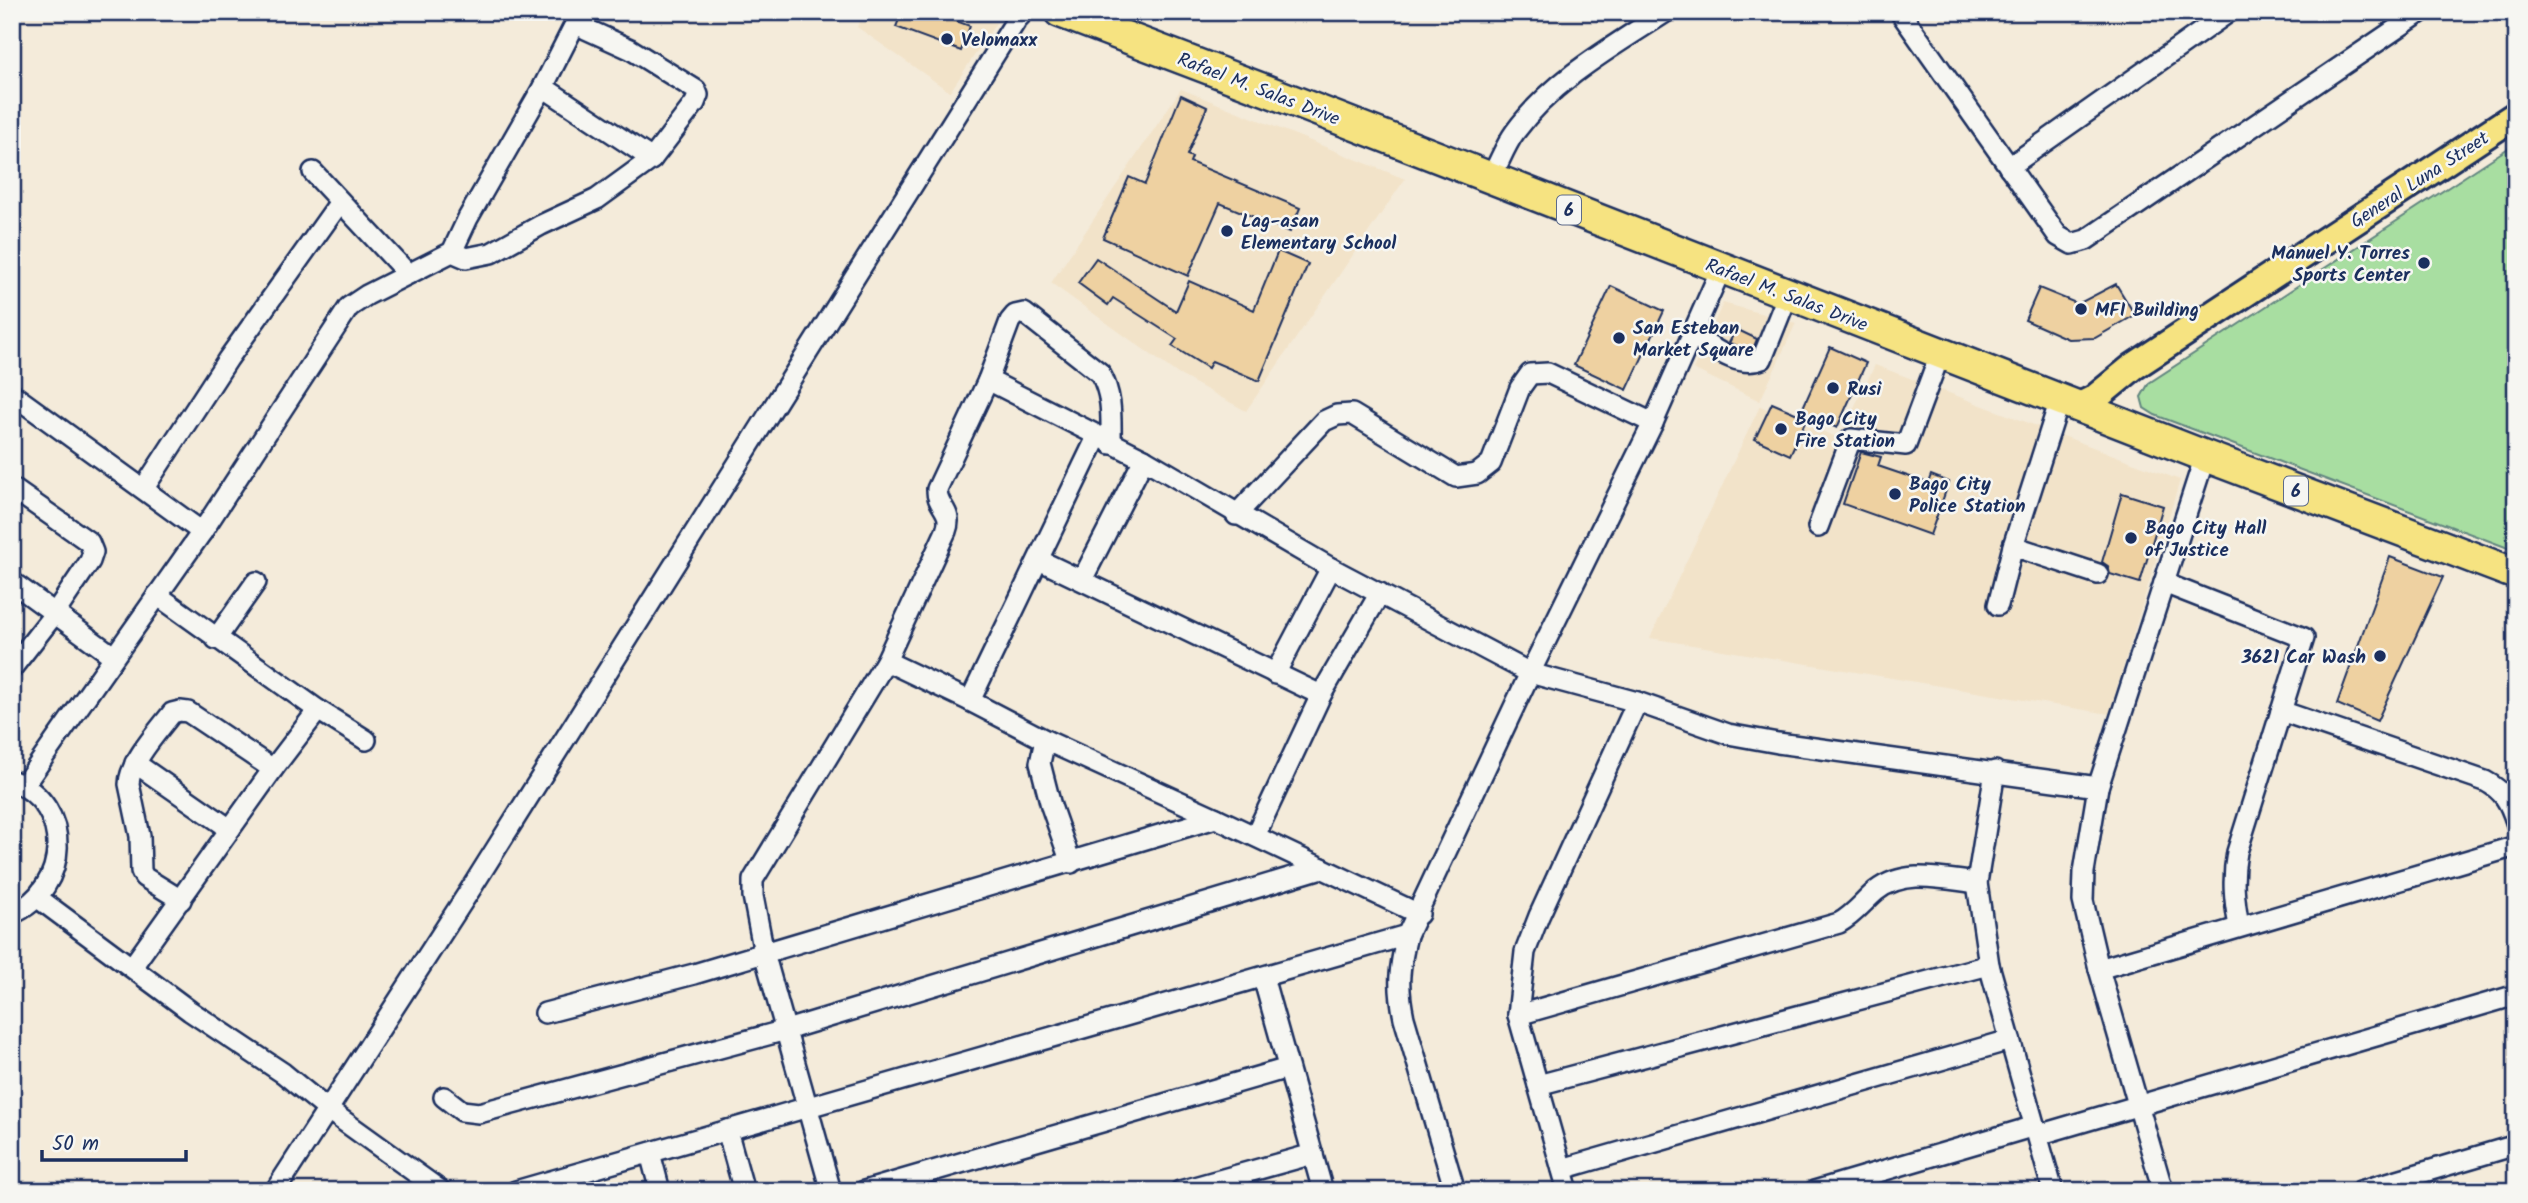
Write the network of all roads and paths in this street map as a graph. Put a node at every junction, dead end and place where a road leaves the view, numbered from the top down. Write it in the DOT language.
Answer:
graph roads {
  1 [pos="1060,12"];
  2 [pos="1666,12"];
  3 [pos="1900,12"];
  4 [pos="2229,12"];
  5 [pos="2421,12"];
  6 [pos="1014,14"];
  7 [pos="578,16"];
  8 [pos="543,87"];
  9 [pos="2516,115"];
  10 [pos="652,159"];
  11 [pos="2009,167"];
  12 [pos="313,172"];
  13 [pos="1493,174"];
  14 [pos="340,202"];
  15 [pos="453,252"];
  16 [pos="1721,269"];
  17 [pos="408,274"];
  18 [pos="1788,295"];
  19 [pos="1692,335"];
  20 [pos="1940,354"];
  21 [pos="988,380"];
  22 [pos="12,394"];
  23 [pos="2069,404"];
  24 [pos="1653,423"];
  25 [pos="1104,440"];
  26 [pos="2204,456"];
  27 [pos="1144,459"];
  28 [pos="12,488"];
  29 [pos="144,488"];
  30 [pos="1236,515"];
  31 [pos="1818,527"];
  32 [pos="202,532"];
  33 [pos="2013,546"];
  34 [pos="1039,560"];
  35 [pos="1331,568"];
  36 [pos="2098,574"];
  37 [pos="2516,574"];
  38 [pos="1082,580"];
  39 [pos="12,582"];
  40 [pos="256,582"];
  41 [pos="2164,583"];
  42 [pos="1380,593"];
  43 [pos="157,595"];
  44 [pos="1998,605"];
  45 [pos="55,613"];
  46 [pos="216,639"];
  47 [pos="113,656"];
  48 [pos="886,661"];
  49 [pos="12,668"];
  50 [pos="1530,673"];
  51 [pos="1275,674"];
  52 [pos="1321,695"];
  53 [pos="970,701"];
  54 [pos="1637,702"];
  55 [pos="318,710"];
  56 [pos="2281,711"];
  57 [pos="366,740"];
  58 [pos="1045,740"];
  59 [pos="135,763"];
  60 [pos="273,769"];
  61 [pos="1995,771"];
  62 [pos="18,783"];
  63 [pos="2098,787"];
  64 [pos="1216,818"];
  65 [pos="2516,822"];
  66 [pos="230,830"];
  67 [pos="1255,836"];
  68 [pos="2516,846"];
  69 [pos="1071,863"];
  70 [pos="1322,868"];
  71 [pos="1977,883"];
  72 [pos="37,898"];
  73 [pos="181,900"];
  74 [pos="12,914"];
  75 [pos="1419,914"];
  76 [pos="2239,926"];
  77 [pos="1407,936"];
  78 [pos="764,953"];
  79 [pos="1989,965"];
  80 [pos="132,967"];
  81 [pos="2099,969"];
  82 [pos="1263,977"];
  83 [pos="2516,995"];
  84 [pos="545,1013"];
  85 [pos="1518,1015"];
  86 [pos="786,1030"];
  87 [pos="2010,1040"];
  88 [pos="1289,1068"];
  89 [pos="1538,1085"];
  90 [pos="444,1097"];
  91 [pos="807,1107"];
  92 [pos="2139,1107"];
  93 [pos="327,1109"];
  94 [pos="727,1130"];
  95 [pos="2036,1131"];
  96 [pos="2516,1145"];
  97 [pos="650,1153"];
  98 [pos="1312,1154"];
  99 [pos="1562,1169"];
  100 [pos="275,1191"];
  101 [pos="441,1191"];
  102 [pos="516,1191"];
  103 [pos="660,1191"];
  104 [pos="744,1191"];
  105 [pos="831,1191"];
  106 [pos="864,1191"];
  107 [pos="1180,1191"];
  108 [pos="1323,1191"];
  109 [pos="1455,1191"];
  110 [pos="1568,1191"];
  111 [pos="1814,1191"];
  112 [pos="2053,1191"];
  113 [pos="2164,1191"];
  114 [pos="2360,1191"];
  1 -- 13 [label="highway, Rafael M. Salas Drive / 6"];
  2 -- 13 [label="street"];
  3 -- 11 [label="street"];
  4 -- 11 [label="street"];
  5 -- 11 [label="street"];
  6 -- 93 [label="street"];
  7 -- 8 [label="street"];
  7 -- 10 [label="street"];
  8 -- 10 [label="street"];
  8 -- 15 [label="street"];
  9 -- 23 [label="main road, General Luna Street"];
  10 -- 15 [label="street"];
  12 -- 14 [label="street"];
  13 -- 16 [label="highway, Rafael M. Salas Drive / 6"];
  14 -- 17 [label="street"];
  14 -- 29 [label="street"];
  15 -- 17 [label="street"];
  16 -- 18 [label="highway, Rafael M. Salas Drive / 6"];
  16 -- 19 [label="street"];
  17 -- 32 [label="street"];
  18 -- 19 [label="street"];
  18 -- 20 [label="highway, Rafael M. Salas Drive / 6"];
  19 -- 24 [label="street"];
  20 -- 23 [label="highway, Rafael M. Salas Drive / 6"];
  20 -- 31 [label="street"];
  21 -- 25 [label="street"];
  21 -- 25 [label="street"];
  21 -- 48 [label="street"];
  22 -- 29 [label="street"];
  23 -- 26 [label="highway, Rafael M. Salas Drive / 6"];
  23 -- 33 [label="street"];
  24 -- 30 [label="street"];
  24 -- 50 [label="street"];
  25 -- 27 [label="street"];
  25 -- 34 [label="street"];
  26 -- 37 [label="highway, Rafael M. Salas Drive / 6"];
  26 -- 41 [label="street"];
  27 -- 30 [label="street"];
  27 -- 38 [label="street"];
  28 -- 45 [label="street"];
  29 -- 32 [label="street"];
  30 -- 35 [label="street"];
  32 -- 43 [label="street"];
  33 -- 36 [label="street"];
  33 -- 44 [label="street"];
  34 -- 38 [label="street"];
  34 -- 53 [label="street"];
  35 -- 42 [label="street"];
  35 -- 51 [label="street"];
  38 -- 51 [label="street"];
  39 -- 45 [label="street"];
  40 -- 46 [label="street"];
  41 -- 56 [label="street"];
  41 -- 63 [label="street"];
  42 -- 50 [label="street"];
  42 -- 52 [label="street"];
  43 -- 46 [label="street"];
  43 -- 47 [label="street"];
  45 -- 47 [label="street"];
  45 -- 49 [label="street"];
  46 -- 55 [label="street"];
  47 -- 62 [label="street"];
  48 -- 53 [label="street"];
  48 -- 78 [label="street"];
  50 -- 54 [label="street"];
  50 -- 75 [label="street"];
  51 -- 52 [label="street"];
  52 -- 67 [label="street"];
  53 -- 58 [label="street"];
  54 -- 61 [label="street"];
  54 -- 85 [label="street"];
  55 -- 57 [label="street"];
  55 -- 60 [label="street"];
  56 -- 65 [label="street"];
  56 -- 76 [label="street"];
  58 -- 64 [label="street"];
  58 -- 69 [label="street"];
  59 -- 60 [label="street"];
  59 -- 66 [label="street"];
  59 -- 73 [label="street"];
  60 -- 66 [label="street"];
  61 -- 63 [label="street"];
  61 -- 71 [label="street"];
  62 -- 72 [label="street"];
  63 -- 81 [label="street"];
  64 -- 67 [label="street"];
  64 -- 69 [label="street"];
  66 -- 73 [label="street"];
  67 -- 70 [label="street"];
  68 -- 76 [label="street"];
  69 -- 78 [label="street"];
  70 -- 75 [label="street"];
  70 -- 86 [label="street"];
  71 -- 79 [label="street"];
  71 -- 85 [label="street"];
  72 -- 74 [label="street"];
  72 -- 80 [label="street"];
  73 -- 80 [label="street"];
  75 -- 77 [label="street"];
  76 -- 81 [label="street"];
  77 -- 82 [label="street"];
  77 -- 109 [label="street"];
  78 -- 84 [label="street"];
  78 -- 86 [label="street"];
  79 -- 87 [label="street"];
  79 -- 89 [label="street"];
  80 -- 93 [label="street"];
  81 -- 92 [label="street"];
  82 -- 88 [label="street"];
  82 -- 91 [label="street"];
  83 -- 92 [label="street"];
  85 -- 89 [label="street"];
  86 -- 90 [label="street"];
  86 -- 91 [label="street"];
  87 -- 95 [label="street"];
  87 -- 99 [label="street"];
  88 -- 98 [label="street"];
  88 -- 106 [label="street"];
  89 -- 99 [label="street"];
  91 -- 94 [label="street"];
  91 -- 105 [label="street"];
  92 -- 95 [label="street"];
  92 -- 113 [label="street"];
  93 -- 100 [label="street"];
  93 -- 101 [label="street"];
  94 -- 97 [label="street"];
  94 -- 104 [label="street"];
  95 -- 111 [label="street"];
  95 -- 112 [label="street"];
  96 -- 114 [label="street"];
  97 -- 102 [label="street"];
  97 -- 103 [label="street"];
  98 -- 107 [label="street"];
  98 -- 108 [label="street"];
  99 -- 110 [label="street"];
}
